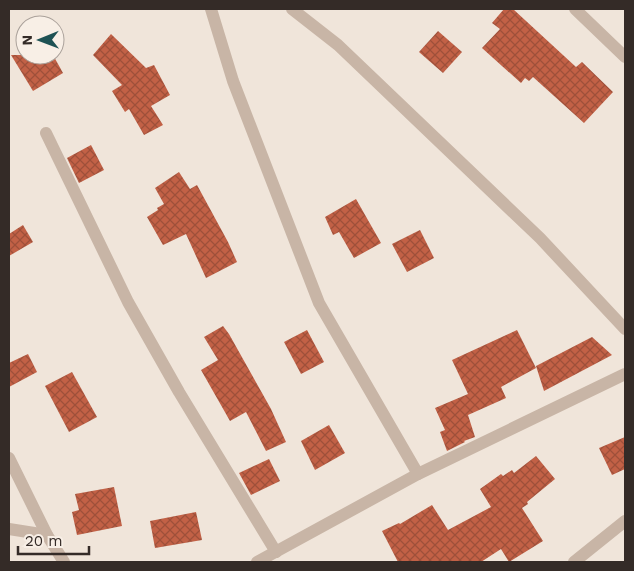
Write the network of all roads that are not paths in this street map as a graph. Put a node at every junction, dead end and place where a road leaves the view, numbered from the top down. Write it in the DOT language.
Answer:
graph roads {
  1 [pos="211,9"];
  2 [pos="292,9"];
  3 [pos="576,9"];
  4 [pos="625,57"];
  5 [pos="46,133"];
  6 [pos="623,324"];
  7 [pos="625,374"];
  8 [pos="9,458"];
  9 [pos="418,474"];
  10 [pos="625,521"];
  11 [pos="9,529"];
  12 [pos="47,535"];
  13 [pos="276,552"];
  14 [pos="64,562"];
  15 [pos="257,562"];
  16 [pos="574,562"];
  1 -- 9 [label="street"];
  2 -- 6 [label="street"];
  3 -- 4 [label="street"];
  5 -- 13 [label="street"];
  7 -- 9 [label="street"];
  8 -- 12 [label="street"];
  9 -- 13 [label="street"];
  10 -- 16 [label="street"];
  11 -- 12 [label="street"];
  12 -- 14 [label="street"];
  13 -- 15 [label="street"];
}
